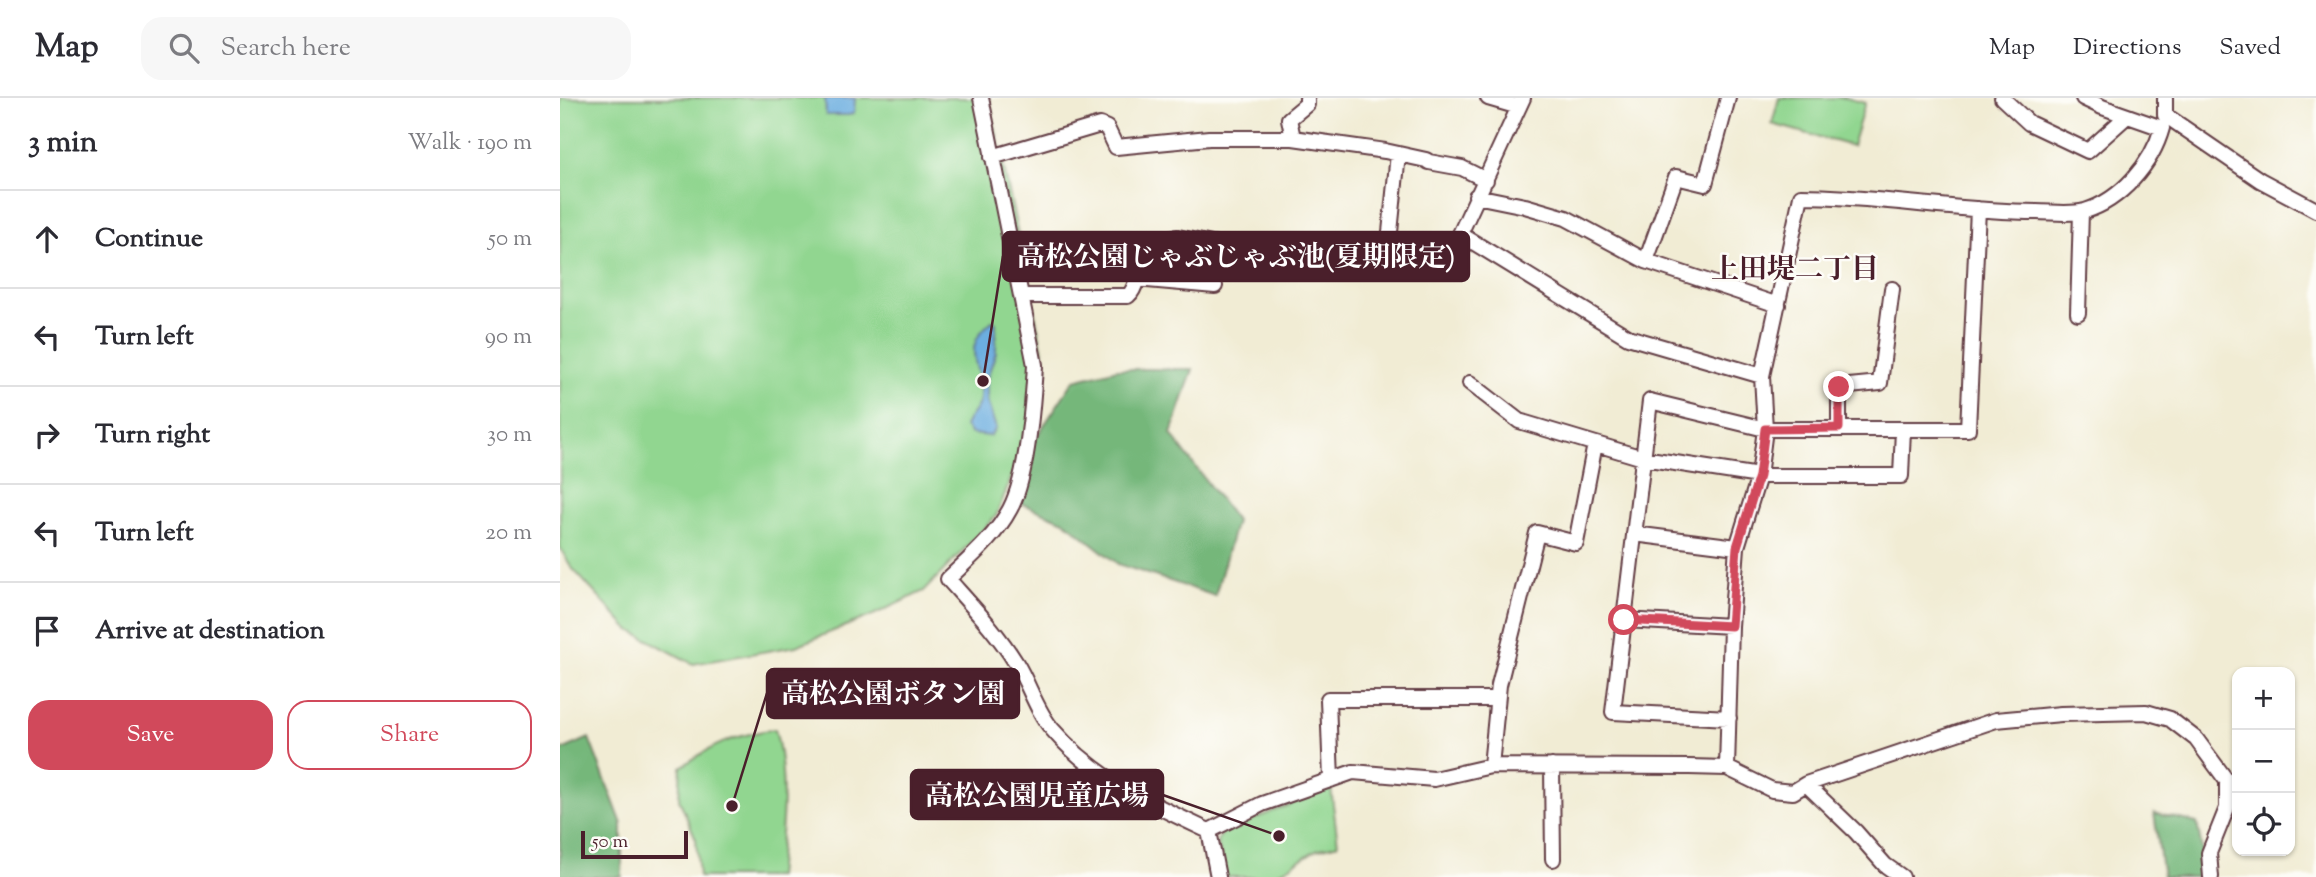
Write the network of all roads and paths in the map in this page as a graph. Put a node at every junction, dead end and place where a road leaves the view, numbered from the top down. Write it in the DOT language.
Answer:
graph roads {
  1 [pos="981,98"];
  2 [pos="1307,98"];
  3 [pos="1488,98"];
  4 [pos="1728,98"];
  5 [pos="2002,98"];
  6 [pos="2083,98"];
  7 [pos="2165,98"];
  8 [pos="1521,103"];
  9 [pos="2127,116"];
  10 [pos="1293,138"];
  11 [pos="1398,154"];
  12 [pos="992,157"];
  13 [pos="1486,180"];
  14 [pos="1476,196"];
  15 [pos="1978,209"];
  16 [pos="2316,210"];
  17 [pos="2081,212"];
  18 [pos="1389,243"];
  19 [pos="1217,245"];
  20 [pos="1646,261"];
  21 [pos="1136,279"];
  22 [pos="1215,286"];
  23 [pos="1892,289"];
  24 [pos="1021,296"];
  25 [pos="1778,305"];
  26 [pos="2078,313"];
  27 [pos="1762,376"];
  28 [pos="1470,383"];
  29 [pos="1839,428"];
  30 [pos="1765,429"];
  31 [pos="1903,429"];
  32 [pos="1595,443"];
  33 [pos="1643,458"];
  34 [pos="1759,476"];
  35 [pos="1634,534"];
  36 [pos="1737,547"];
  37 [pos="1624,620"];
  38 [pos="1731,626"];
  39 [pos="1497,699"];
  40 [pos="1729,718"];
  41 [pos="1491,766"];
  42 [pos="1552,766"];
  43 [pos="1727,768"];
  44 [pos="1331,780"];
  45 [pos="1806,784"];
  46 [pos="1209,831"];
  47 [pos="1553,859"];
  48 [pos="1218,877"];
  49 [pos="1902,877"];
  50 [pos="2211,877"];
  1 -- 12 [label="street"];
  2 -- 10 [label="street"];
  3 -- 8 [label="street"];
  4 -- 20 [label="street"];
  5 -- 9 [label="street"];
  6 -- 9 [label="street"];
  7 -- 16 [label="street"];
  8 -- 13 [label="street"];
  9 -- 17 [label="street"];
  10 -- 11 [label="street"];
  10 -- 12 [label="street"];
  11 -- 13 [label="street"];
  11 -- 18 [label="street"];
  12 -- 24 [label="street"];
  13 -- 14 [label="street"];
  14 -- 20 [label="street"];
  14 -- 27 [label="street"];
  15 -- 17 [label="street"];
  15 -- 25 [label="street"];
  15 -- 31 [label="street"];
  17 -- 26 [label="street"];
  19 -- 21 [label="street"];
  20 -- 25 [label="street"];
  21 -- 22 [label="street"];
  21 -- 24 [label="street"];
  23 -- 29 [label="street"];
  24 -- 46 [label="street"];
  25 -- 27 [label="street"];
  27 -- 30 [label="street"];
  28 -- 32 [label="street"];
  29 -- 30 [label="street"];
  29 -- 31 [label="street"];
  30 -- 33 [label="street"];
  30 -- 34 [label="street"];
  31 -- 34 [label="street"];
  32 -- 33 [label="street"];
  32 -- 39 [label="street"];
  33 -- 34 [label="street"];
  33 -- 35 [label="street"];
  34 -- 36 [label="street"];
  35 -- 36 [label="street"];
  35 -- 37 [label="street"];
  36 -- 38 [label="street"];
  37 -- 38 [label="street"];
  37 -- 40 [label="street"];
  38 -- 40 [label="street"];
  39 -- 41 [label="street"];
  39 -- 44 [label="street"];
  40 -- 43 [label="street"];
  41 -- 42 [label="street"];
  41 -- 44 [label="street"];
  42 -- 43 [label="street"];
  42 -- 47 [label="street"];
  43 -- 45 [label="street"];
  44 -- 46 [label="street"];
  45 -- 49 [label="street"];
  45 -- 50 [label="street"];
  46 -- 48 [label="street"];
}
